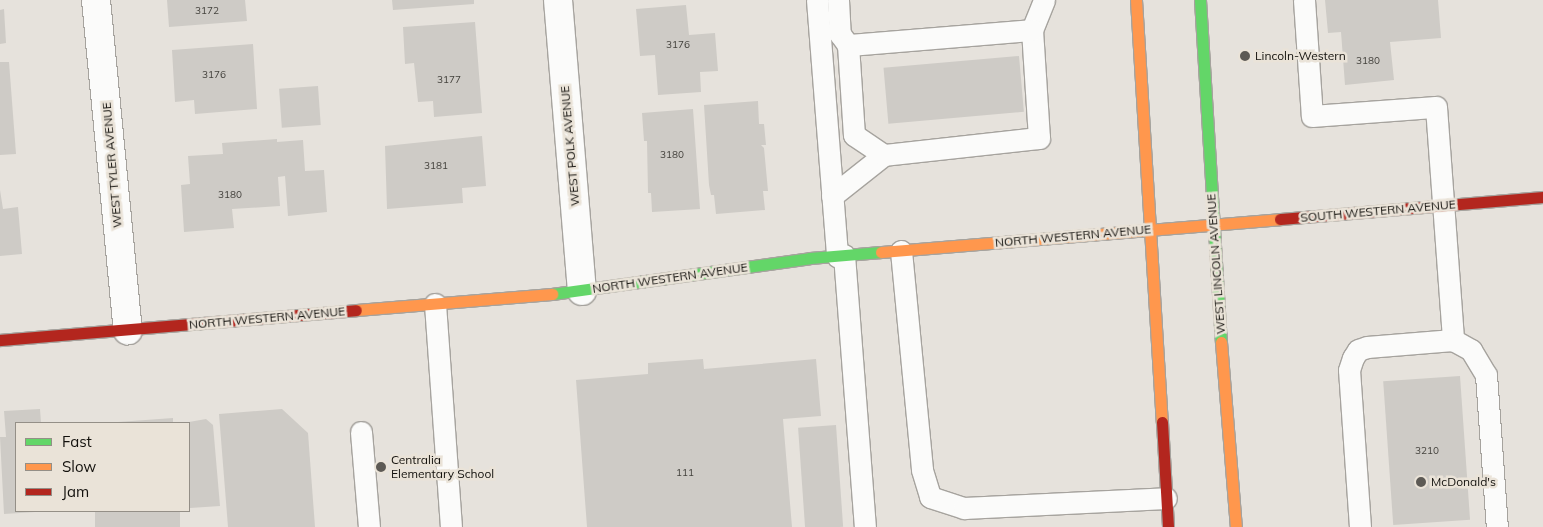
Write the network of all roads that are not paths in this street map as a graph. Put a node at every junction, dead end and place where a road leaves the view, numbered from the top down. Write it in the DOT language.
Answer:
graph roads {
  1 [pos="96,0"];
  2 [pos="558,0"];
  3 [pos="817,0"];
  4 [pos="838,0"];
  5 [pos="1044,0"];
  6 [pos="1136,0"];
  7 [pos="1200,0"];
  8 [pos="1304,0"];
  9 [pos="1032,30"];
  10 [pos="848,45"];
  11 [pos="884,155"];
  12 [pos="832,196"];
  13 [pos="1543,197"];
  14 [pos="1444,206"];
  15 [pos="1212,225"];
  16 [pos="1151,230"];
  17 [pos="901,251"];
  18 [pos="840,256"];
  19 [pos="582,291"];
  20 [pos="435,304"];
  21 [pos="128,330"];
  22 [pos="0,340"];
  23 [pos="1453,340"];
  24 [pos="361,432"];
  25 [pos="1166,498"];
  26 [pos="369,527"];
  27 [pos="451,527"];
  28 [pos="865,527"];
  29 [pos="1168,527"];
  30 [pos="1236,527"];
  31 [pos="1360,527"];
  32 [pos="1497,527"];
  1 -- 21 [label="street, WEST TYLER AVENUE"];
  2 -- 19 [label="street, WEST POLK AVENUE"];
  3 -- 12 [label="lane"];
  4 -- 10 [label="lane"];
  5 -- 9 [label="lane"];
  6 -- 16 [label="main road"];
  7 -- 15 [label="main road, WEST LINCOLN AVENUE"];
  8 -- 14 [label="lane"];
  9 -- 10 [label="lane"];
  9 -- 11 [label="lane"];
  10 -- 11 [label="lane"];
  11 -- 12 [label="lane"];
  12 -- 18 [label="lane"];
  13 -- 14 [label="main road, SOUTH WESTERN AVENUE"];
  14 -- 15 [label="main road, SOUTH WESTERN AVENUE"];
  14 -- 23 [label="lane"];
  15 -- 16 [label="main road, NORTH WESTERN AVENUE"];
  15 -- 30 [label="main road, WEST LINCOLN AVENUE"];
  16 -- 17 [label="main road, NORTH WESTERN AVENUE"];
  16 -- 25 [label="main road"];
  17 -- 18 [label="main road, NORTH WESTERN AVENUE"];
  17 -- 25 [label="lane"];
  18 -- 19 [label="main road, NORTH WESTERN AVENUE"];
  18 -- 28 [label="lane"];
  19 -- 20 [label="main road, NORTH WESTERN AVENUE"];
  20 -- 21 [label="main road, NORTH WESTERN AVENUE"];
  20 -- 27 [label="lane"];
  21 -- 22 [label="main road, NORTH WESTERN AVENUE"];
  23 -- 31 [label="lane"];
  23 -- 32 [label="lane"];
  24 -- 26 [label="lane"];
  25 -- 29 [label="main road"];
}
